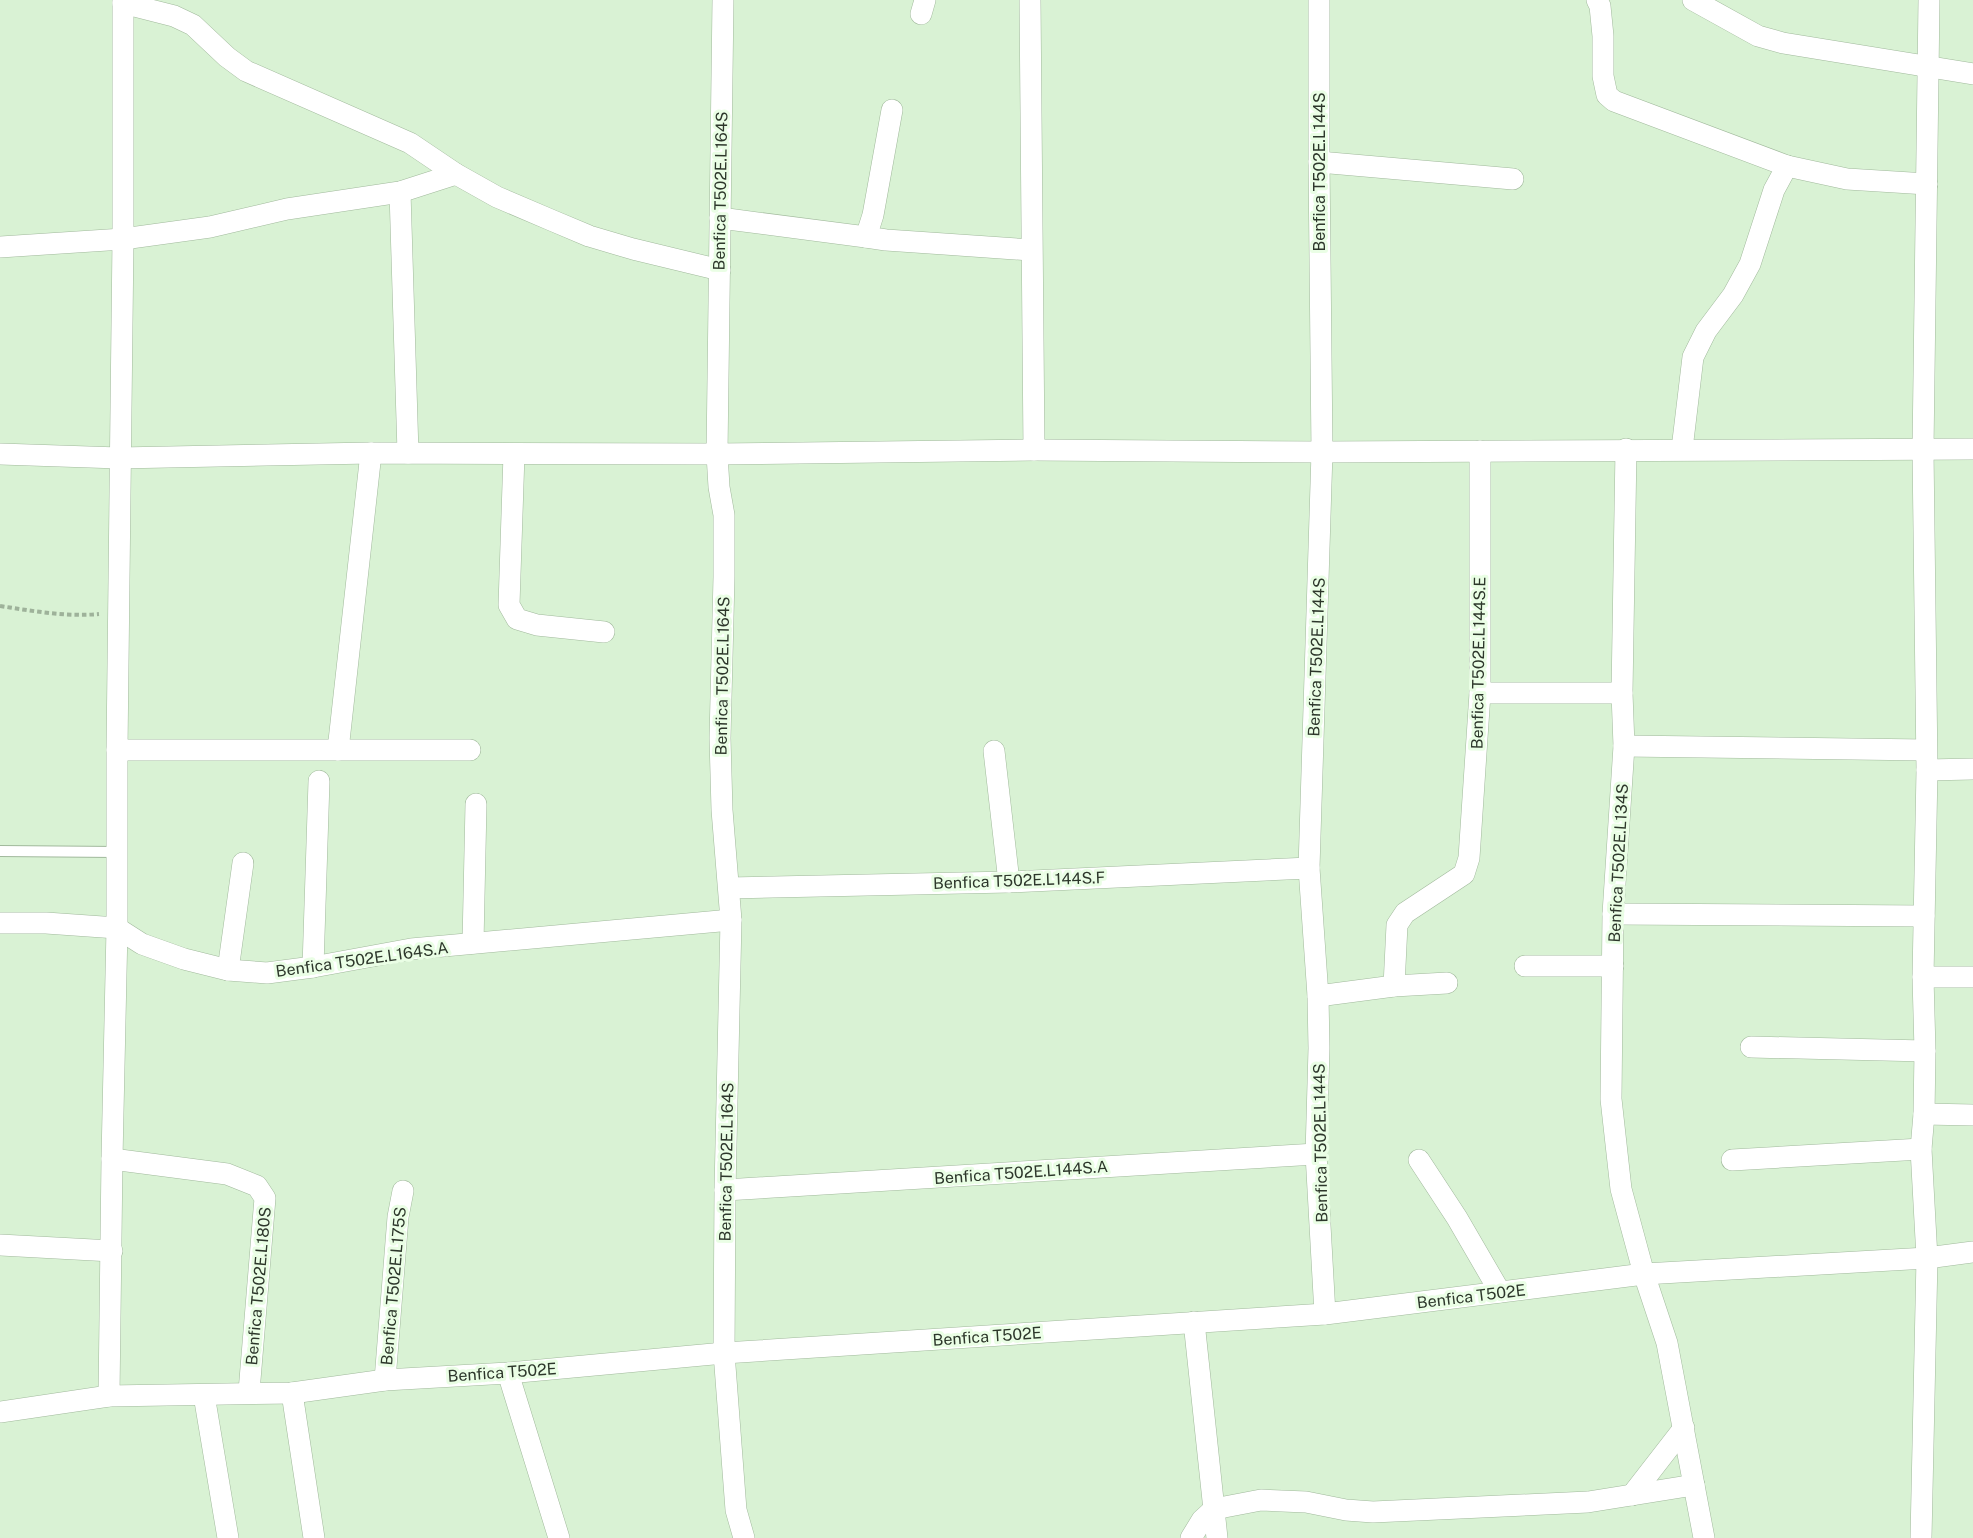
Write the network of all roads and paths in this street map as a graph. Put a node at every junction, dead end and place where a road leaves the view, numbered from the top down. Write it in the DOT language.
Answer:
graph roads {
  1 [pos="723,0"];
  2 [pos="1030,0"];
  3 [pos="1319,0"];
  4 [pos="1597,0"];
  5 [pos="1693,0"];
  6 [pos="1929,0"];
  7 [pos="123,2"];
  8 [pos="1929,68"];
  9 [pos="1973,74"];
  10 [pos="892,110"];
  11 [pos="1319,162"];
  12 [pos="1787,166"];
  13 [pos="456,174"];
  14 [pos="1513,179"];
  15 [pos="1927,184"];
  16 [pos="400,192"];
  17 [pos="720,218"];
  18 [pos="866,237"];
  19 [pos="123,239"];
  20 [pos="0,246"];
  21 [pos="1031,250"];
  22 [pos="720,270"];
  23 [pos="1626,449"];
  24 [pos="1682,449"];
  25 [pos="1973,449"];
  26 [pos="1034,450"];
  27 [pos="1923,450"];
  28 [pos="1480,451"];
  29 [pos="1322,452"];
  30 [pos="371,453"];
  31 [pos="408,453"];
  32 [pos="0,454"];
  33 [pos="514,454"];
  34 [pos="717,454"];
  35 [pos="119,458"];
  36 [pos="0,606"];
  37 [pos="118,612"];
  38 [pos="604,632"];
  39 [pos="1480,693"];
  40 [pos="1623,693"];
  41 [pos="1624,746"];
  42 [pos="117,750"];
  43 [pos="338,750"];
  44 [pos="470,750"];
  45 [pos="994,751"];
  46 [pos="1927,760"];
  47 [pos="1973,770"];
  48 [pos="319,781"];
  49 [pos="476,804"];
  50 [pos="0,851"];
  51 [pos="117,852"];
  52 [pos="243,863"];
  53 [pos="1309,868"];
  54 [pos="1009,882"];
  55 [pos="729,888"];
  56 [pos="1612,914"];
  57 [pos="1924,916"];
  58 [pos="731,920"];
  59 [pos="0,923"];
  60 [pos="117,928"];
  61 [pos="473,943"];
  62 [pos="1525,966"];
  63 [pos="1613,966"];
  64 [pos="313,967"];
  65 [pos="228,970"];
  66 [pos="1923,977"];
  67 [pos="1973,977"];
  68 [pos="1447,983"];
  69 [pos="1394,986"];
  70 [pos="1318,996"];
  71 [pos="1751,1047"];
  72 [pos="1925,1051"];
  73 [pos="1924,1114"];
  74 [pos="1973,1115"];
  75 [pos="1921,1149"];
  76 [pos="1316,1154"];
  77 [pos="112,1159"];
  78 [pos="1419,1160"];
  79 [pos="1732,1160"];
  80 [pos="725,1190"];
  81 [pos="403,1191"];
  82 [pos="0,1245"];
  83 [pos="112,1251"];
  84 [pos="1973,1252"];
  85 [pos="1927,1258"];
  86 [pos="1644,1274"];
  87 [pos="1500,1292"];
  88 [pos="1325,1314"];
  89 [pos="1194,1322"];
  90 [pos="724,1353"];
  91 [pos="508,1373"];
  92 [pos="385,1380"];
  93 [pos="249,1392"];
  94 [pos="292,1393"];
  95 [pos="204,1395"];
  96 [pos="109,1396"];
  97 [pos="0,1412"];
  98 [pos="1684,1428"];
  99 [pos="1694,1485"];
  100 [pos="1632,1495"];
  101 [pos="1214,1509"];
  102 [pos="228,1538"];
  103 [pos="314,1538"];
  104 [pos="559,1538"];
  105 [pos="744,1538"];
  106 [pos="1191,1538"];
  107 [pos="1217,1538"];
  108 [pos="1704,1538"];
  109 [pos="1921,1538"];
  1 -- 17 [label="street, Benfica T502E.L164S"];
  2 -- 21 [label="street"];
  3 -- 11 [label="street, Benfica T502E.L144S"];
  4 -- 12 [label="street"];
  5 -- 8 [label="street"];
  6 -- 8 [label="street"];
  7 -- 13 [label="street"];
  7 -- 19 [label="street"];
  8 -- 9 [label="street"];
  8 -- 15 [label="street"];
  10 -- 18 [label="street"];
  11 -- 14 [label="street"];
  11 -- 29 [label="street, Benfica T502E.L144S"];
  12 -- 15 [label="street"];
  12 -- 24 [label="street"];
  13 -- 16 [label="street"];
  13 -- 22 [label="street"];
  15 -- 27 [label="street"];
  16 -- 19 [label="street"];
  16 -- 31 [label="street"];
  17 -- 18 [label="street"];
  17 -- 22 [label="street, Benfica T502E.L164S"];
  18 -- 21 [label="street"];
  19 -- 20 [label="street"];
  19 -- 35 [label="street"];
  21 -- 26 [label="street"];
  22 -- 34 [label="street, Benfica T502E.L164S"];
  23 -- 24 [label="street"];
  23 -- 28 [label="street"];
  23 -- 40 [label="street, Benfica T502E.L134S"];
  24 -- 27 [label="street"];
  25 -- 27 [label="street"];
  26 -- 29 [label="street"];
  26 -- 34 [label="street"];
  27 -- 46 [label="street"];
  28 -- 29 [label="street"];
  28 -- 39 [label="street, Benfica T502E.L144S.E"];
  29 -- 53 [label="street, Benfica T502E.L144S"];
  30 -- 31 [label="street"];
  30 -- 35 [label="street"];
  30 -- 43 [label="street"];
  31 -- 33 [label="street"];
  32 -- 35 [label="street"];
  33 -- 34 [label="street"];
  33 -- 38 [label="street"];
  34 -- 55 [label="street, Benfica T502E.L164S"];
  35 -- 37 [label="street"];
  36 -- 37 [label="path"];
  37 -- 42 [label="street"];
  39 -- 40 [label="street"];
  39 -- 69 [label="street, Benfica T502E.L144S.E"];
  40 -- 41 [label="street, Benfica T502E.L134S"];
  41 -- 46 [label="street"];
  41 -- 56 [label="street, Benfica T502E.L134S"];
  42 -- 43 [label="street"];
  42 -- 51 [label="street"];
  43 -- 44 [label="street"];
  45 -- 54 [label="street"];
  46 -- 47 [label="street"];
  46 -- 57 [label="street"];
  48 -- 64 [label="street"];
  49 -- 61 [label="street"];
  50 -- 51 [label="lane"];
  51 -- 60 [label="street"];
  52 -- 65 [label="street"];
  53 -- 54 [label="street, Benfica T502E.L144S.F"];
  53 -- 70 [label="street, Benfica T502E.L144S"];
  54 -- 55 [label="street, Benfica T502E.L144S.F"];
  55 -- 58 [label="street, Benfica T502E.L164S"];
  56 -- 57 [label="street"];
  56 -- 63 [label="street, Benfica T502E.L134S"];
  57 -- 66 [label="street"];
  58 -- 61 [label="street, Benfica T502E.L164S.A"];
  58 -- 80 [label="street, Benfica T502E.L164S"];
  59 -- 60 [label="street"];
  60 -- 65 [label="street, Benfica T502E.L164S.A"];
  60 -- 77 [label="street"];
  61 -- 64 [label="street, Benfica T502E.L164S.A"];
  62 -- 63 [label="street"];
  63 -- 86 [label="street, Benfica T502E.L134S"];
  64 -- 65 [label="street, Benfica T502E.L164S.A"];
  66 -- 67 [label="street"];
  66 -- 72 [label="street"];
  68 -- 69 [label="street"];
  69 -- 70 [label="street"];
  70 -- 76 [label="street, Benfica T502E.L144S"];
  71 -- 72 [label="street"];
  72 -- 73 [label="street"];
  73 -- 74 [label="street"];
  73 -- 75 [label="street"];
  75 -- 79 [label="street"];
  75 -- 85 [label="street"];
  76 -- 80 [label="street, Benfica T502E.L144S.A"];
  76 -- 88 [label="street, Benfica T502E.L144S"];
  77 -- 83 [label="street"];
  77 -- 93 [label="street, Benfica T502E.L180S"];
  78 -- 87 [label="street"];
  80 -- 90 [label="street, Benfica T502E.L164S"];
  81 -- 92 [label="street, Benfica T502E.L175S"];
  82 -- 83 [label="street"];
  83 -- 96 [label="street"];
  84 -- 85 [label="street, Benfica T502E"];
  85 -- 86 [label="street, Benfica T502E"];
  85 -- 109 [label="street"];
  86 -- 87 [label="street, Benfica T502E"];
  86 -- 98 [label="street, Benfica T502E.L134S"];
  87 -- 88 [label="street, Benfica T502E"];
  88 -- 89 [label="street, Benfica T502E"];
  89 -- 90 [label="street, Benfica T502E"];
  89 -- 101 [label="street"];
  90 -- 91 [label="street, Benfica T502E"];
  90 -- 105 [label="street, Benfica T502E.L164S"];
  91 -- 92 [label="street, Benfica T502E"];
  91 -- 104 [label="street"];
  92 -- 94 [label="street, Benfica T502E"];
  93 -- 94 [label="street, Benfica T502E"];
  93 -- 95 [label="street, Benfica T502E"];
  94 -- 103 [label="street"];
  95 -- 96 [label="street, Benfica T502E"];
  95 -- 102 [label="street"];
  96 -- 97 [label="street, Benfica T502E"];
  98 -- 99 [label="street, Benfica T502E.L134S"];
  98 -- 100 [label="street"];
  99 -- 100 [label="street"];
  99 -- 108 [label="street, Benfica T502E.L134S"];
  100 -- 101 [label="street"];
  101 -- 106 [label="street"];
  101 -- 107 [label="street"];
}
